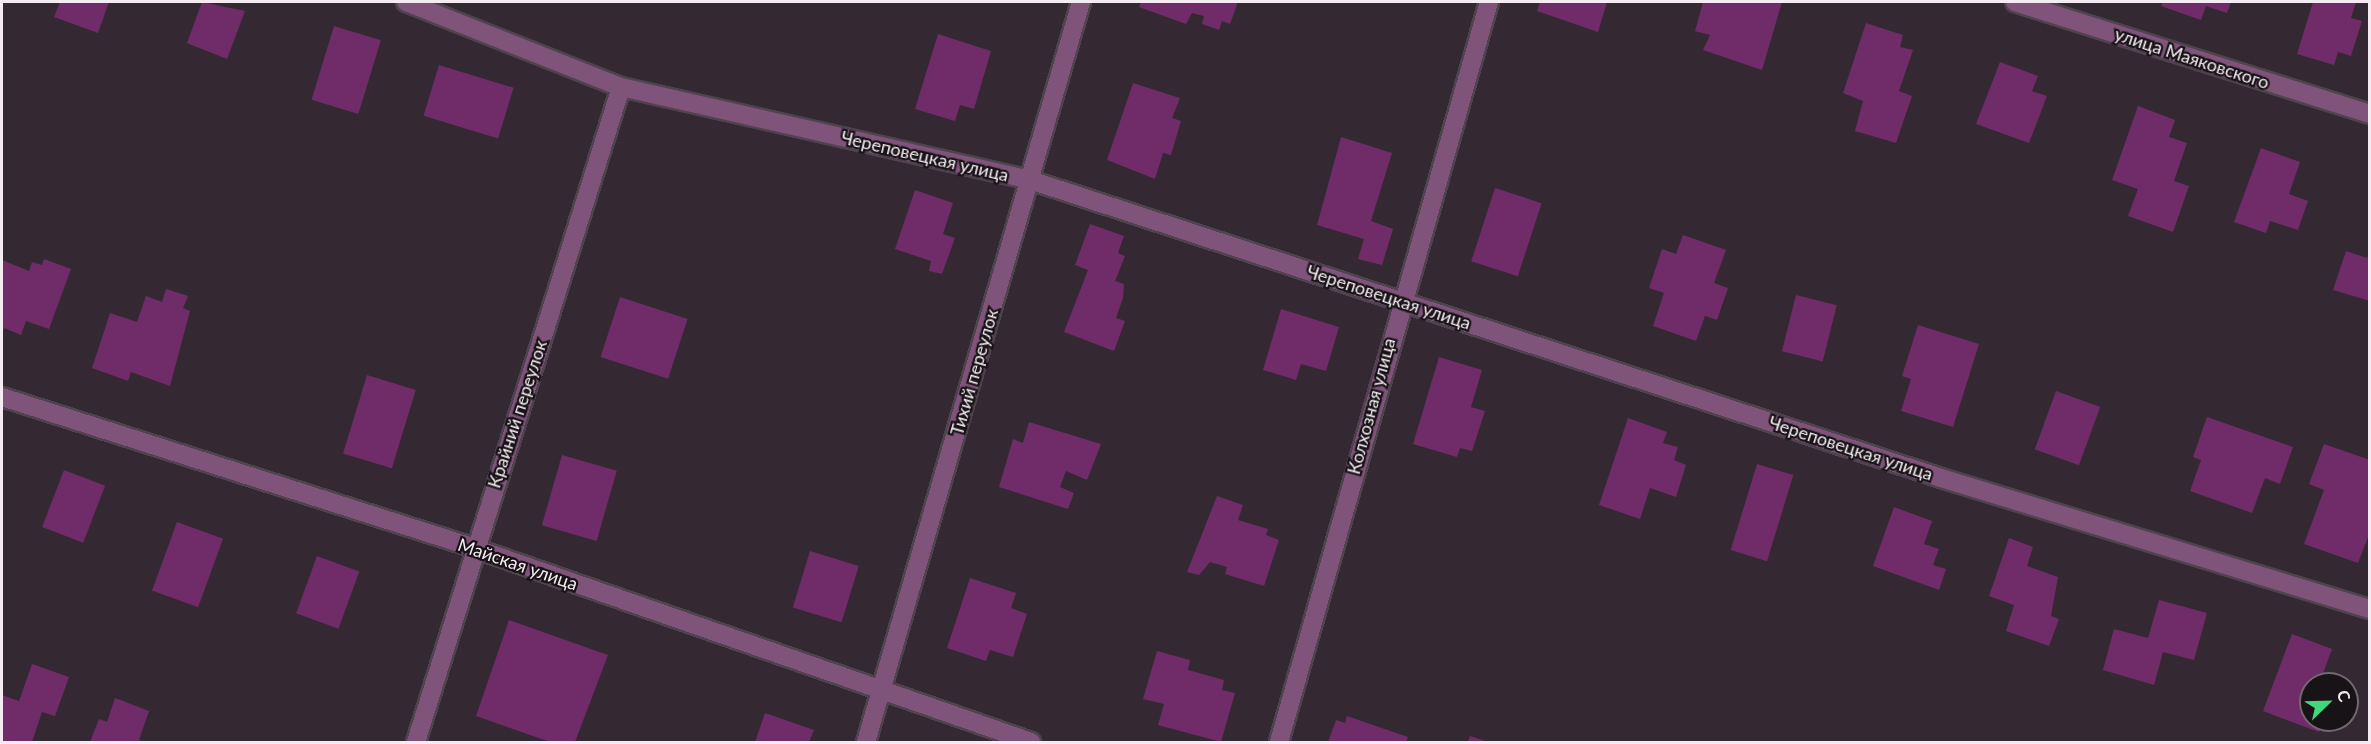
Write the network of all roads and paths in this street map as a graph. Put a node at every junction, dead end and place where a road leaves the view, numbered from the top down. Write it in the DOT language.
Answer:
graph roads {
  1 [pos="406,2"];
  2 [pos="1081,2"];
  3 [pos="1490,2"];
  4 [pos="2015,2"];
  5 [pos="621,87"];
  6 [pos="2370,114"];
  7 [pos="1030,180"];
  8 [pos="1400,301"];
  9 [pos="2,397"];
  10 [pos="474,548"];
  11 [pos="2370,609"];
  12 [pos="883,691"];
  13 [pos="416,742"];
  14 [pos="866,742"];
  15 [pos="1031,742"];
  16 [pos="1279,742"];
  1 -- 5 [label="street, Череповецкая улица"];
  2 -- 7 [label="street, Тихий переулок"];
  3 -- 8 [label="street, Колхозная улица"];
  4 -- 6 [label="street, улица Маяковского"];
  5 -- 7 [label="street, Череповецкая улица"];
  5 -- 10 [label="street, Крайний переулок"];
  7 -- 8 [label="street, Череповецкая улица"];
  7 -- 12 [label="street, Тихий переулок"];
  8 -- 11 [label="street, Череповецкая улица"];
  8 -- 16 [label="street, Колхозная улица"];
  9 -- 10 [label="street, Майская улица"];
  10 -- 12 [label="street, Майская улица"];
  10 -- 13 [label="street, Крайний переулок"];
  12 -- 14 [label="street, Тихий переулок"];
  12 -- 15 [label="street, Майская улица"];
}
